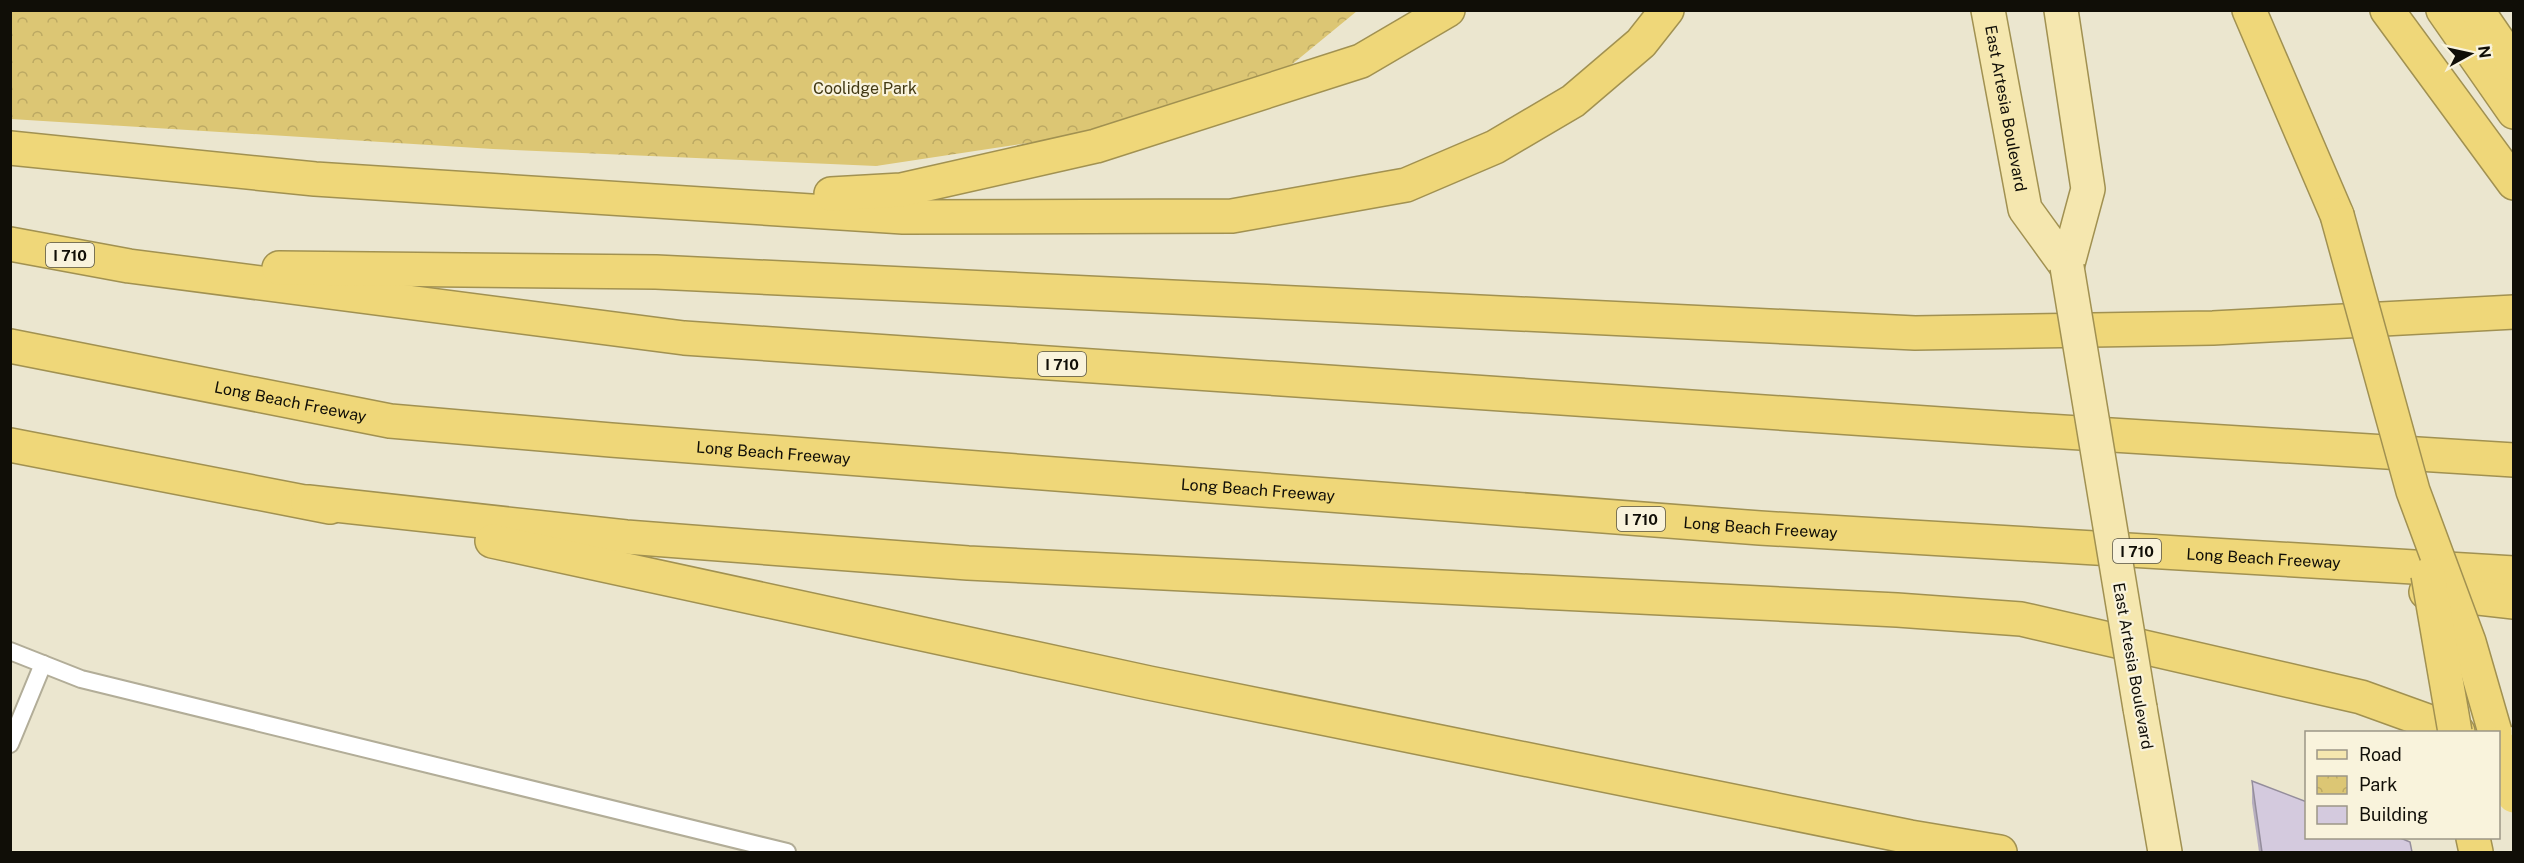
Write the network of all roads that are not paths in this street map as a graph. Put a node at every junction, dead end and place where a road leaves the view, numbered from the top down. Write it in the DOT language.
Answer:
graph roads {
  1 [pos="1448,10"];
  2 [pos="1667,10"];
  3 [pos="1988,10"];
  4 [pos="2061,10"];
  5 [pos="2249,10"];
  6 [pos="2387,10"];
  7 [pos="2443,10"];
  8 [pos="2477,10"];
  9 [pos="2514,64"];
  10 [pos="2514,112"];
  11 [pos="10,148"];
  12 [pos="2513,183"];
  13 [pos="696,202"];
  14 [pos="10,244"];
  15 [pos="129,266"];
  16 [pos="2067,267"];
  17 [pos="2514,312"];
  18 [pos="10,346"];
  19 [pos="10,445"];
  20 [pos="2514,460"];
  21 [pos="2413,491"];
  22 [pos="308,502"];
  23 [pos="1760,528"];
  24 [pos="2514,573"];
  25 [pos="2514,602"];
  26 [pos="10,651"];
  27 [pos="43,664"];
  28 [pos="2454,731"];
  29 [pos="2457,731"];
  30 [pos="2495,731"];
  31 [pos="10,744"];
  32 [pos="2500,746"];
  33 [pos="2500,749"];
  34 [pos="2514,753"];
  35 [pos="2514,795"];
  36 [pos="787,852"];
  37 [pos="2000,852"];
  38 [pos="2165,852"];
  1 -- 13 [label="highway"];
  2 -- 13 [label="highway"];
  3 -- 16 [label="main road, East Artesia Boulevard"];
  4 -- 16 [label="main road, East Artesia Boulevard"];
  5 -- 21 [label="highway, bridge"];
  6 -- 12 [label="highway"];
  7 -- 10 [label="highway"];
  8 -- 9 [label="highway"];
  11 -- 13 [label="highway"];
  14 -- 15 [label="highway, I 710"];
  15 -- 17 [label="highway"];
  15 -- 20 [label="highway, I 710"];
  16 -- 38 [label="main road, East Artesia Boulevard, bridge"];
  18 -- 23 [label="highway, Long Beach Freeway / I 710"];
  19 -- 22 [label="highway"];
  21 -- 29 [label="highway, bridge"];
  21 -- 30 [label="highway, bridge"];
  22 -- 28 [label="highway"];
  22 -- 37 [label="highway"];
  23 -- 24 [label="highway, Long Beach Freeway / I 710"];
  23 -- 25 [label="highway"];
  26 -- 27 [label="lane"];
  27 -- 31 [label="lane"];
  27 -- 36 [label="lane"];
  32 -- 34 [label="highway"];
  33 -- 35 [label="highway, bridge"];
}
